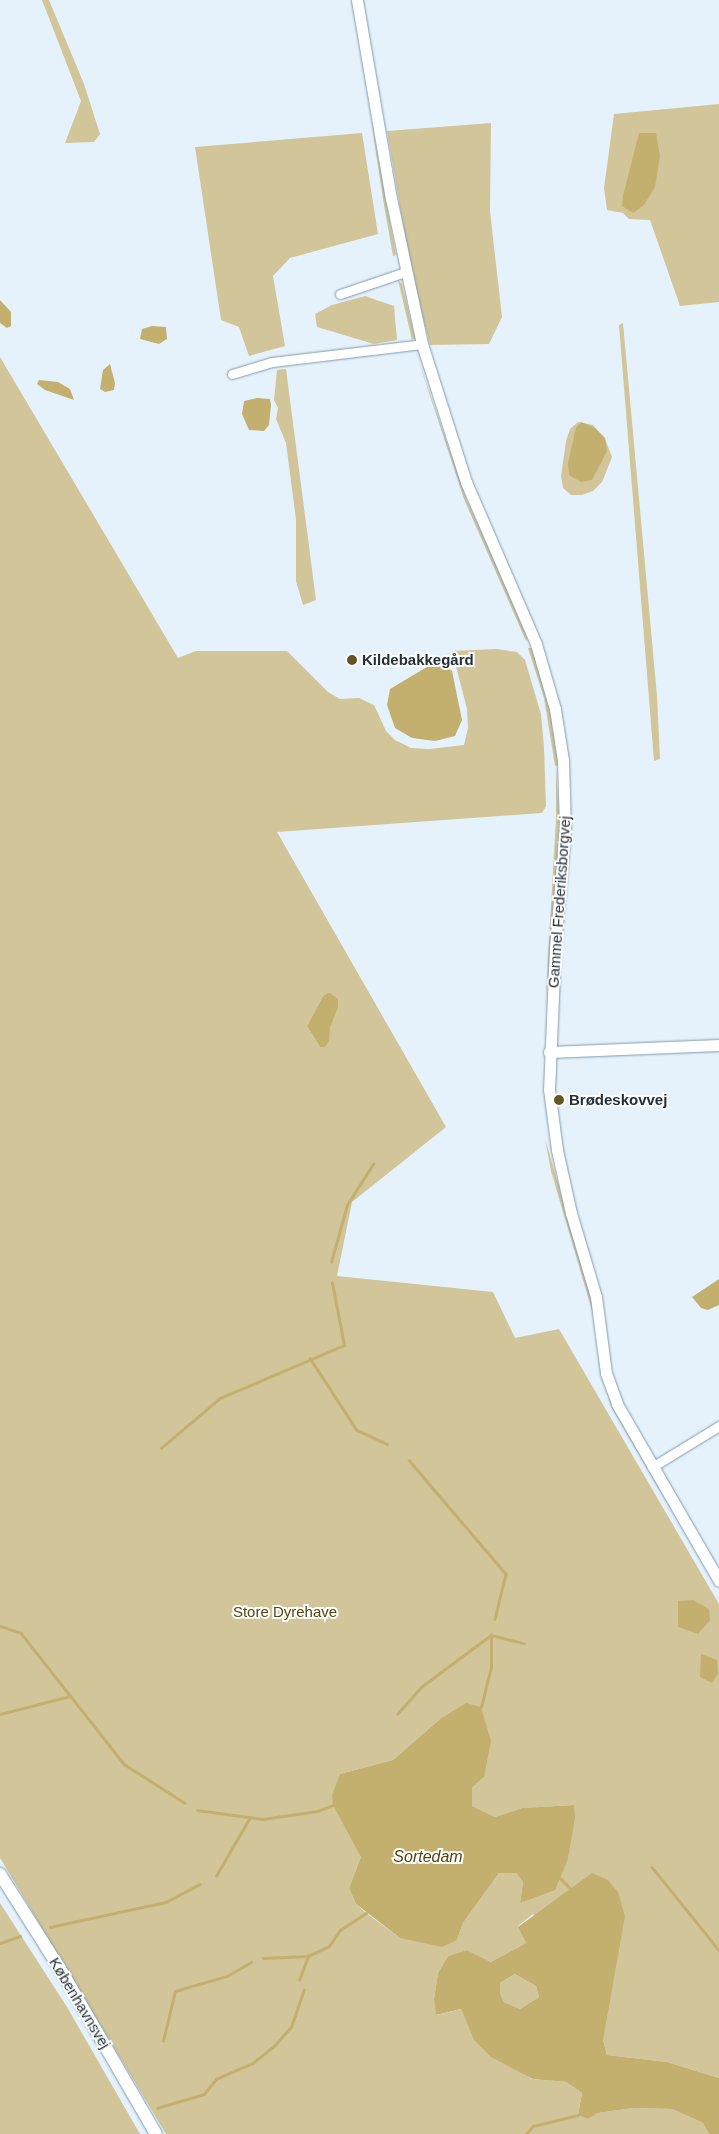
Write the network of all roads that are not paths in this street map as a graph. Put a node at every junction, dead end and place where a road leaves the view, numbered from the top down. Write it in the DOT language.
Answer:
graph roads {
  1 [pos="357,0"];
  2 [pos="405,272"];
  3 [pos="340,294"];
  4 [pos="422,344"];
  5 [pos="232,374"];
  6 [pos="719,1045"];
  7 [pos="549,1052"];
  8 [pos="719,1426"];
  9 [pos="652,1467"];
  10 [pos="719,1581"];
  11 [pos="0,1874"];
  12 [pos="156,2134"];
  1 -- 2 [label="street, Gammel Frederiksborgvej"];
  2 -- 3 [label="street"];
  2 -- 4 [label="street, Gammel Frederiksborgvej"];
  4 -- 5 [label="street"];
  4 -- 7 [label="street, Gammel Frederiksborgvej"];
  6 -- 7 [label="street"];
  7 -- 9 [label="street, Gammel Frederiksborgvej"];
  8 -- 9 [label="street"];
  9 -- 10 [label="street, Gammel Frederiksborgvej"];
  11 -- 12 [label="main road, Københavnsvej"];
}
